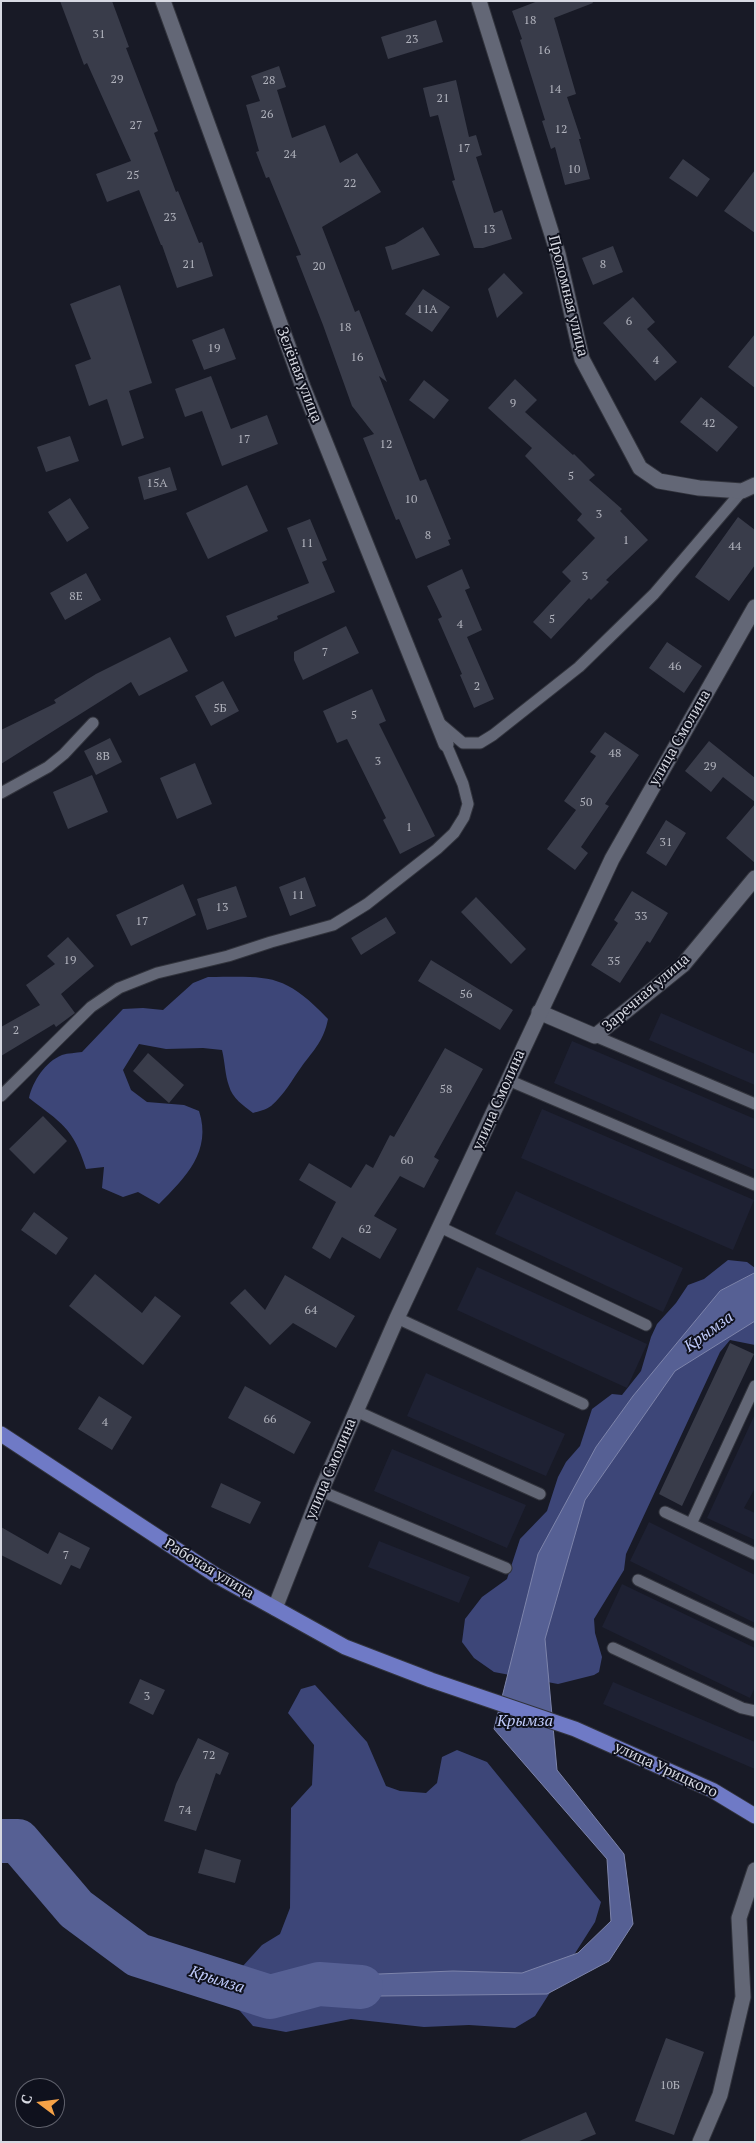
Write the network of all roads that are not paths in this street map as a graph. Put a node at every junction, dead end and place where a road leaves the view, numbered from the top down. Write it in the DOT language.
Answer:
graph roads {
  1 [pos="163,1"];
  2 [pos="479,1"];
  3 [pos="748,488"];
  4 [pos="755,607"];
  5 [pos="436,720"];
  6 [pos="93,723"];
  7 [pos="446,744"];
  8 [pos="1,793"];
  9 [pos="755,878"];
  10 [pos="539,1012"];
  11 [pos="595,1036"];
  12 [pos="508,1080"];
  13 [pos="1,1096"];
  14 [pos="755,1104"];
  15 [pos="755,1185"];
  16 [pos="440,1227"];
  17 [pos="397,1318"];
  18 [pos="646,1325"];
  19 [pos="755,1386"];
  20 [pos="583,1404"];
  21 [pos="356,1411"];
  22 [pos="1,1434"];
  23 [pos="321,1491"];
  24 [pos="540,1494"];
  25 [pos="665,1512"];
  26 [pos="691,1524"];
  27 [pos="755,1554"];
  28 [pos="506,1568"];
  29 [pos="638,1580"];
  30 [pos="275,1608"];
  31 [pos="755,1635"];
  32 [pos="613,1648"];
  33 [pos="431,1680"];
  34 [pos="755,1711"];
  35 [pos="755,1816"];
  36 [pos="755,1870"];
  37 [pos="700,2142"];
  1 -- 5 [label="street, Зелёная улица"];
  2 -- 3 [label="street, Проломная улица"];
  3 -- 5 [label="lane"];
  4 -- 10 [label="street, улица Смолина"];
  5 -- 7 [label="street, Зелёная улица"];
  6 -- 8 [label="lane"];
  7 -- 13 [label="lane"];
  9 -- 11 [label="street, Заречная улица"];
  10 -- 11 [label="street, Заречная улица"];
  10 -- 12 [label="street, улица Смолина"];
  11 -- 14 [label="lane"];
  12 -- 15 [label="lane"];
  12 -- 16 [label="street, улица Смолина"];
  16 -- 17 [label="street, улица Смолина"];
  16 -- 18 [label="lane"];
  17 -- 20 [label="lane"];
  17 -- 21 [label="street, улица Смолина"];
  19 -- 26 [label="lane"];
  21 -- 23 [label="street, улица Смолина"];
  21 -- 24 [label="lane"];
  22 -- 30 [label="main road, Рабочая улица"];
  23 -- 28 [label="lane"];
  23 -- 30 [label="street, улица Смолина"];
  25 -- 26 [label="lane"];
  26 -- 27 [label="lane"];
  29 -- 31 [label="lane"];
  30 -- 33 [label="main road, Рабочая улица"];
  32 -- 34 [label="lane"];
  33 -- 35 [label="main road, улица Урицкого"];
  36 -- 37 [label="street"];
}
